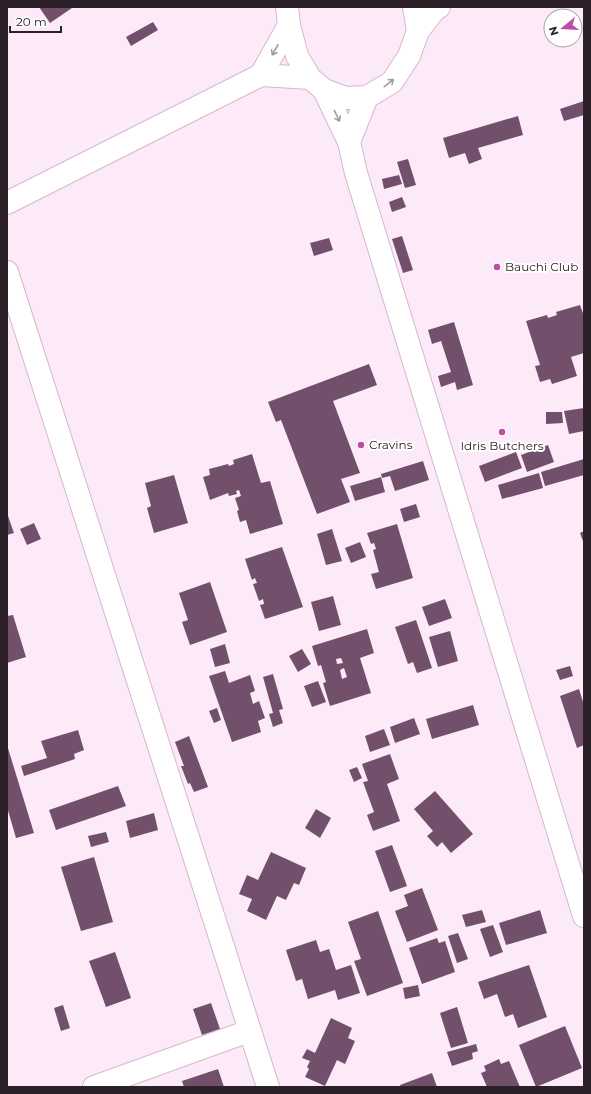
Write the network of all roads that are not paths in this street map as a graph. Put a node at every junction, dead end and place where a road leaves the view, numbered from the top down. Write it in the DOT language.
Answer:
graph roads {
  1 [pos="414,7"];
  2 [pos="439,7"];
  3 [pos="288,16"];
  4 [pos="418,31"];
  5 [pos="261,75"];
  6 [pos="317,84"];
  7 [pos="367,98"];
  8 [pos="349,142"];
  9 [pos="7,203"];
  10 [pos="7,272"];
  11 [pos="584,916"];
  12 [pos="249,1031"];
  13 [pos="94,1087"];
  14 [pos="268,1087"];
  1 -- 4 [label="street"];
  2 -- 4 [label="street"];
  3 -- 5 [label="street, one-way"];
  3 -- 6 [label="street"];
  7 -- 4 [label="street, one-way"];
  5 -- 6 [label="street"];
  5 -- 9 [label="street"];
  6 -- 7 [label="street"];
  6 -- 8 [label="street, one-way"];
  7 -- 8 [label="street"];
  8 -- 11 [label="street"];
  10 -- 12 [label="street"];
  12 -- 13 [label="street"];
  12 -- 14 [label="street"];
}
